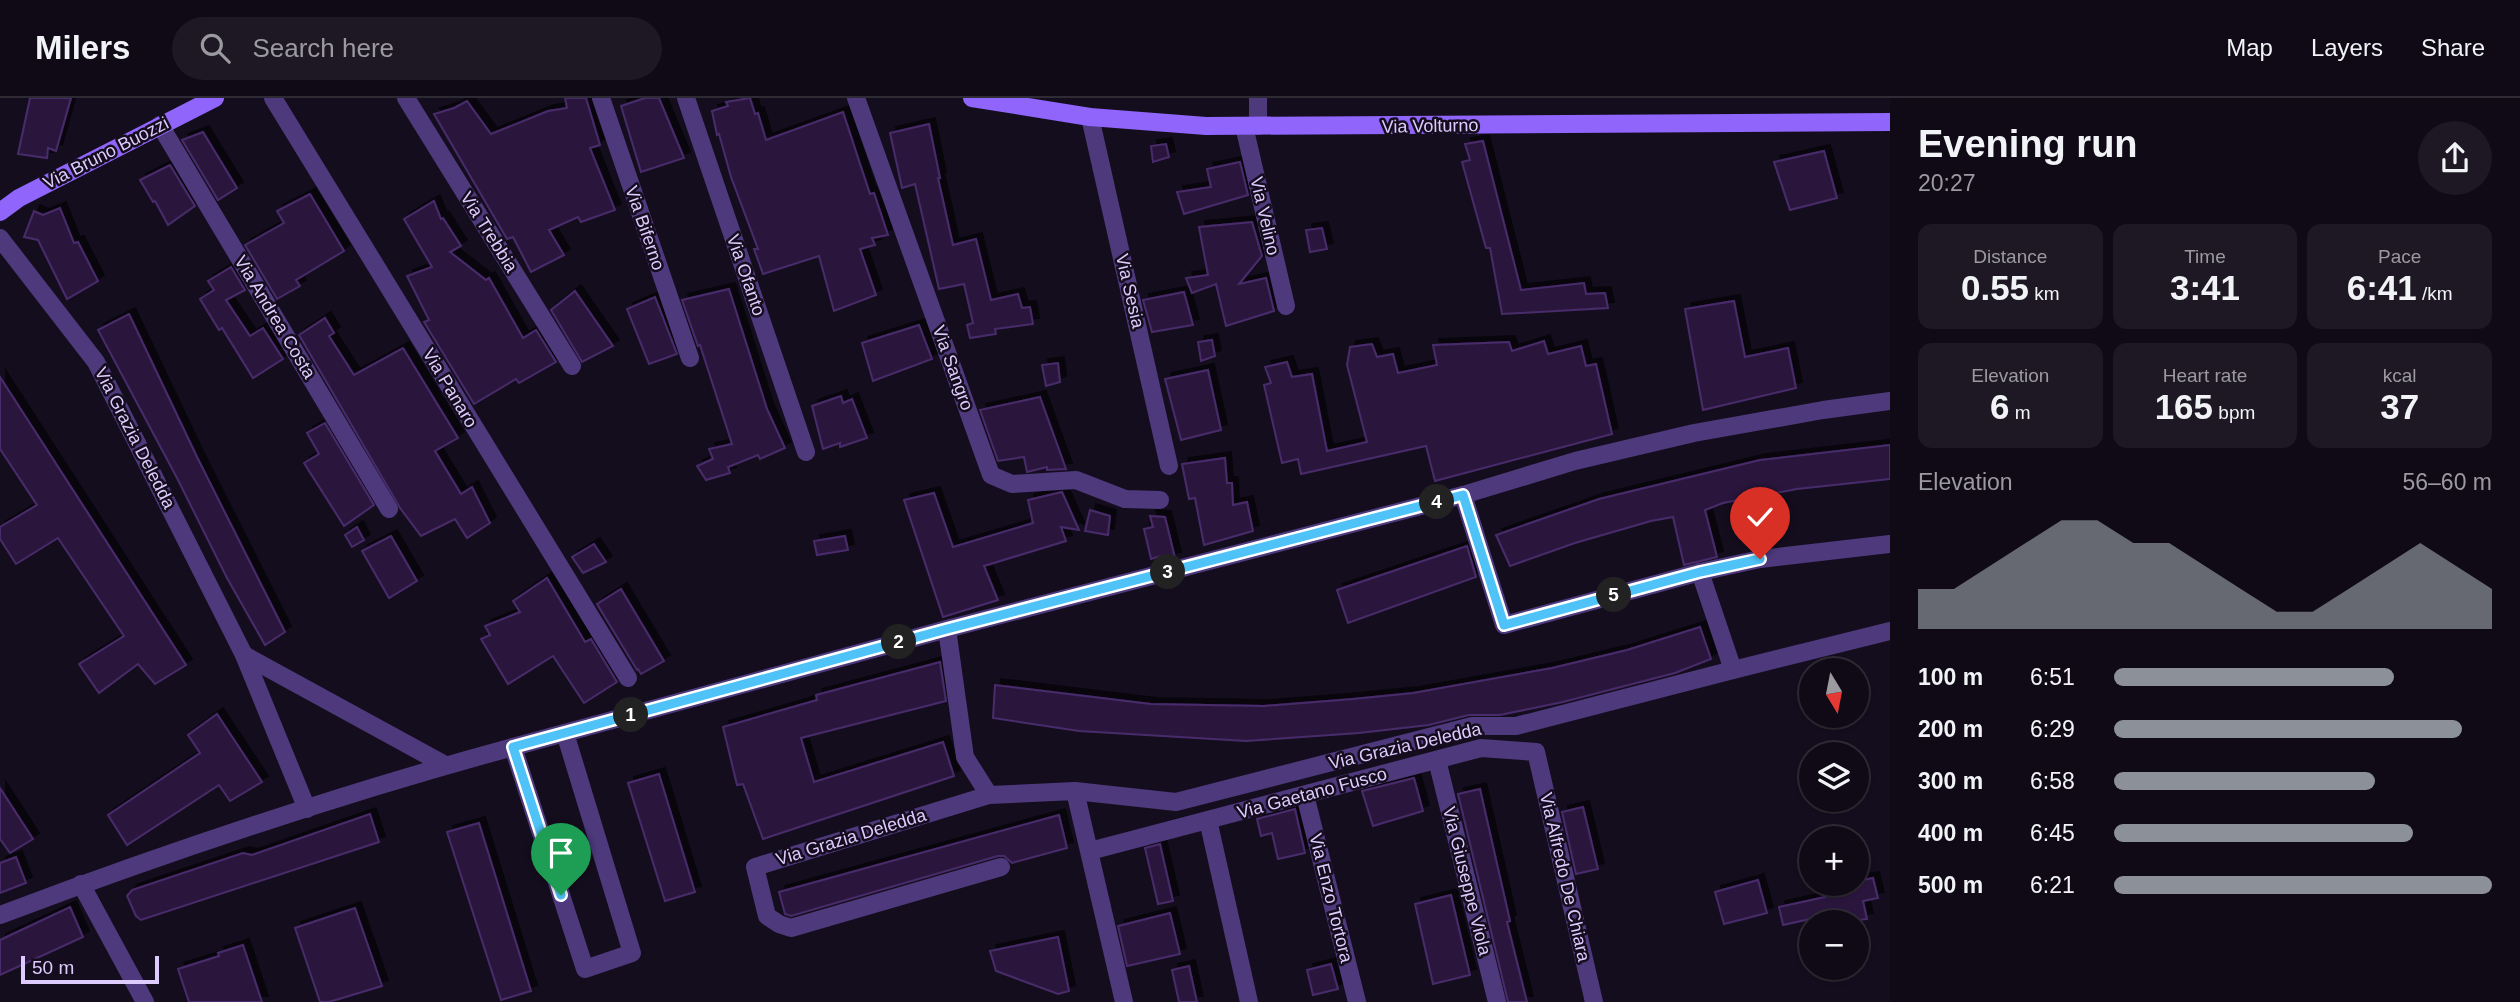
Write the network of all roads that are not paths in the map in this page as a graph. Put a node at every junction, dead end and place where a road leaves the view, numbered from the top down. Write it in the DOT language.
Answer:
graph roads {
  1 [pos="215,98"];
  2 [pos="272,98"];
  3 [pos="406,98"];
  4 [pos="601,98"];
  5 [pos="685,98"];
  6 [pos="856,98"];
  7 [pos="1258,98"];
  8 [pos="982,99"];
  9 [pos="1047,104"];
  10 [pos="1090,117"];
  11 [pos="1890,122"];
  12 [pos="160,125"];
  13 [pos="1251,126"];
  14 [pos="0,212"];
  15 [pos="0,238"];
  16 [pos="1286,306"];
  17 [pos="690,358"];
  18 [pos="572,366"];
  19 [pos="1890,401"];
  20 [pos="806,452"];
  21 [pos="1169,466"];
  22 [pos="1463,495"];
  23 [pos="1160,500"];
  24 [pos="389,509"];
  25 [pos="1890,544"];
  26 [pos="1700,572"];
  27 [pos="947,629"];
  28 [pos="1890,631"];
  29 [pos="244,655"];
  30 [pos="1732,670"];
  31 [pos="628,678"];
  32 [pos="565,733"];
  33 [pos="513,747"];
  34 [pos="1536,752"];
  35 [pos="1437,760"];
  36 [pos="444,765"];
  37 [pos="1075,792"];
  38 [pos="989,795"];
  39 [pos="1305,795"];
  40 [pos="307,809"];
  41 [pos="1208,820"];
  42 [pos="1090,851"];
  43 [pos="1001,867"];
  44 [pos="81,884"];
  45 [pos="0,915"];
  46 [pos="145,1002"];
  47 [pos="1124,1002"];
  48 [pos="1250,1002"];
  49 [pos="1357,1002"];
  50 [pos="1497,1002"];
  51 [pos="1594,1002"];
  1 -- 12 [label="street, Via Bruno Buozzi"];
  2 -- 31 [label="street, Via Panaro"];
  3 -- 18 [label="street, Via Trebbia"];
  4 -- 17 [label="street, Via Biferno"];
  5 -- 20 [label="street, Via Ofanto"];
  6 -- 23 [label="street, Via Sangro"];
  7 -- 13 [label="street, Via Velino"];
  8 -- 9 [label="street, Via Volturno"];
  9 -- 10 [label="street, Via Volturno"];
  10 -- 13 [label="street, Via Volturno"];
  10 -- 21 [label="street, Via Sesia"];
  11 -- 13 [label="street, Via Volturno"];
  12 -- 14 [label="street, Via Bruno Buozzi"];
  12 -- 24 [label="street, Via Andrea Costa"];
  13 -- 16 [label="street, Via Velino"];
  15 -- 29 [label="street, Via Grazia Deledda"];
  19 -- 22 [label="street"];
  22 -- 26 [label="street"];
  22 -- 27 [label="street"];
  25 -- 26 [label="street"];
  26 -- 30 [label="street"];
  27 -- 32 [label="street"];
  27 -- 38 [label="street"];
  28 -- 30 [label="street, Via Grazia Deledda"];
  29 -- 36 [label="street"];
  29 -- 40 [label="street, Via Grazia Deledda"];
  30 -- 37 [label="street, Via Grazia Deledda"];
  32 -- 33 [label="street"];
  32 -- 33 [label="street"];
  33 -- 36 [label="street"];
  34 -- 35 [label="street, Via Gaetano Fusco"];
  34 -- 51 [label="street, Via Alfredo De Chiara"];
  35 -- 39 [label="street, Via Gaetano Fusco"];
  35 -- 50 [label="street, Via Giuseppe Viola"];
  36 -- 40 [label="street"];
  37 -- 38 [label="street, Via Grazia Deledda"];
  37 -- 42 [label="street"];
  38 -- 43 [label="street, Via Grazia Deledda"];
  39 -- 41 [label="street, Via Gaetano Fusco"];
  39 -- 49 [label="street, Via Enzo Tortora"];
  40 -- 44 [label="street"];
  41 -- 42 [label="street, Via Gaetano Fusco"];
  41 -- 48 [label="street"];
  42 -- 47 [label="street"];
  44 -- 45 [label="street"];
  44 -- 46 [label="street"];
}
